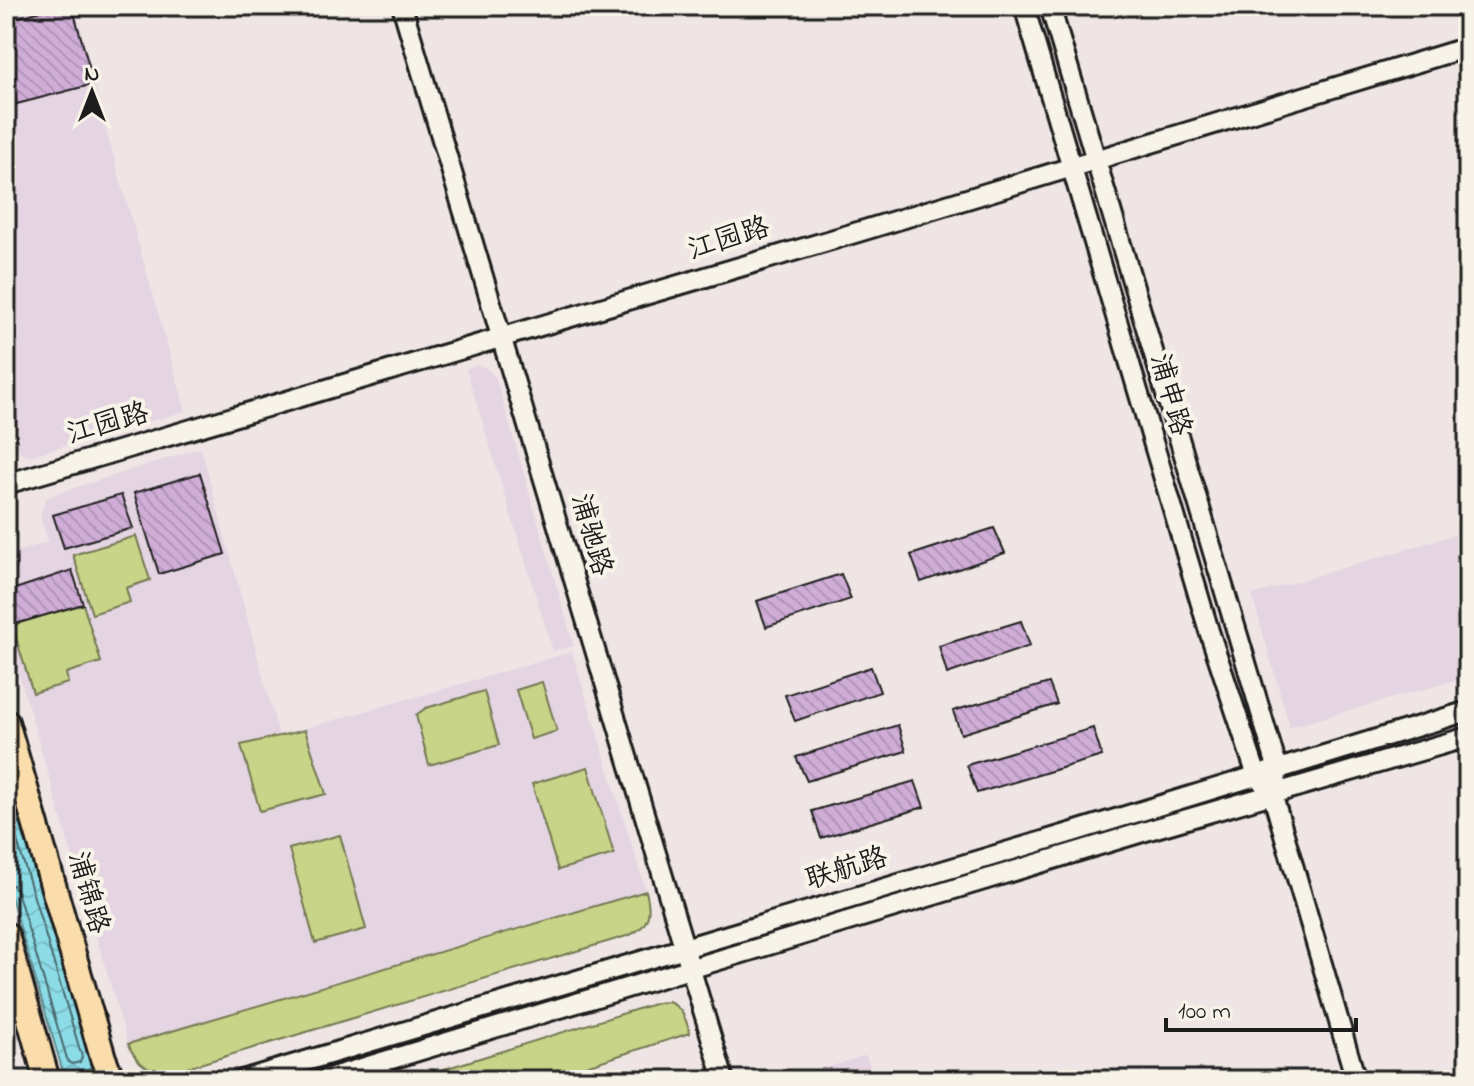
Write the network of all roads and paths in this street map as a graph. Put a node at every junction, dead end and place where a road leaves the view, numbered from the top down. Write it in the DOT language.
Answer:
graph roads {
  1 [pos="402,6"];
  2 [pos="1024,6"];
  3 [pos="1050,6"];
  4 [pos="1468,47"];
  5 [pos="1097,160"];
  6 [pos="1073,167"];
  7 [pos="502,338"];
  8 [pos="6,484"];
  9 [pos="1468,711"];
  10 [pos="6,722"];
  11 [pos="1468,737"];
  12 [pos="1278,770"];
  13 [pos="1257,776"];
  14 [pos="1272,793"];
  15 [pos="6,935"];
  16 [pos="683,948"];
  17 [pos="690,970"];
  18 [pos="47,1080"];
  19 [pos="112,1080"];
  20 [pos="242,1080"];
  21 [pos="322,1080"];
  22 [pos="724,1080"];
  23 [pos="1356,1080"];
  1 -- 7 [label="street, 浦驰路"];
  2 -- 6 [label="street, 浦申路"];
  3 -- 5 [label="street, 浦申路"];
  4 -- 5 [label="street, 江园路"];
  5 -- 6 [label="street, 江园路"];
  5 -- 12 [label="street, 浦申路"];
  6 -- 7 [label="street, 江园路"];
  6 -- 13 [label="street, 浦申路"];
  7 -- 8 [label="street, 江园路"];
  7 -- 16 [label="street, 浦驰路"];
  9 -- 12 [label="street, 联航路"];
  10 -- 19 [label="main road, 浦锦路"];
  11 -- 14 [label="street, 联航路"];
  12 -- 13 [label="street, 联航路"];
  12 -- 14 [label="street"];
  13 -- 14 [label="street, 浦申路"];
  13 -- 16 [label="street, 联航路"];
  14 -- 17 [label="street, 联航路"];
  14 -- 23 [label="street, 浦申路"];
  15 -- 18 [label="main road"];
  16 -- 17 [label="street, 浦驰路"];
  16 -- 20 [label="street, 联航路"];
  17 -- 21 [label="street, 联航路"];
  17 -- 22 [label="street, 浦驰路"];
}
